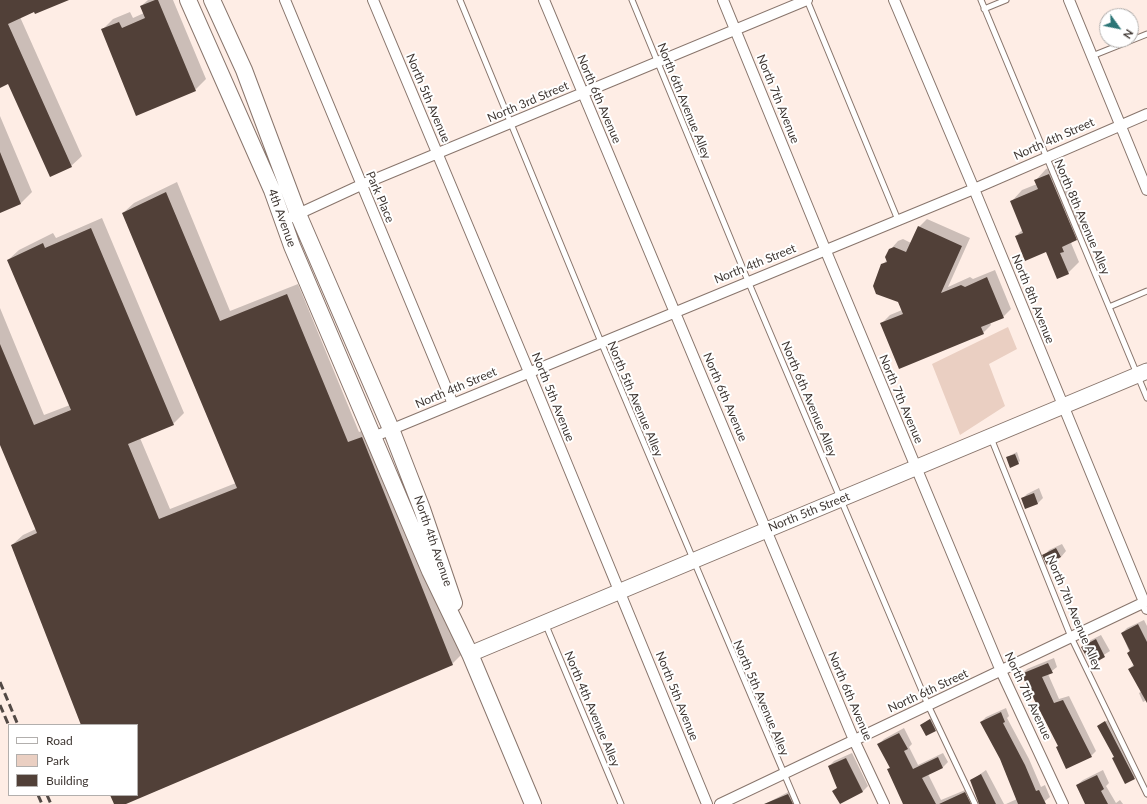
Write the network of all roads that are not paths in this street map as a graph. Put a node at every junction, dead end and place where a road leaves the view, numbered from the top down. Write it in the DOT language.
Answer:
graph roads {
  1 [pos="212,0"];
  2 [pos="285,0"];
  3 [pos="373,0"];
  4 [pos="460,0"];
  5 [pos="544,0"];
  6 [pos="632,0"];
  7 [pos="723,0"];
  8 [pos="807,0"];
  9 [pos="894,0"];
  10 [pos="981,0"];
  11 [pos="1006,0"];
  12 [pos="1069,0"];
  13 [pos="190,1"];
  14 [pos="984,9"];
  15 [pos="735,30"];
  16 [pos="1147,34"];
  17 [pos="1092,56"];
  18 [pos="657,62"];
  19 [pos="583,93"];
  20 [pos="1147,114"];
  21 [pos="510,124"];
  22 [pos="1120,124"];
  23 [pos="437,154"];
  24 [pos="1046,157"];
  25 [pos="361,185"];
  26 [pos="974,189"];
  27 [pos="1147,190"];
  28 [pos="298,214"];
  29 [pos="898,220"];
  30 [pos="283,221"];
  31 [pos="825,249"];
  32 [pos="748,281"];
  33 [pos="1147,291"];
  34 [pos="1109,307"];
  35 [pos="675,311"];
  36 [pos="600,342"];
  37 [pos="529,372"];
  38 [pos="1142,373"];
  39 [pos="1147,398"];
  40 [pos="453,404"];
  41 [pos="1063,407"];
  42 [pos="391,429"];
  43 [pos="373,437"];
  44 [pos="991,437"];
  45 [pos="916,468"];
  46 [pos="841,499"];
  47 [pos="767,530"];
  48 [pos="692,561"];
  49 [pos="619,592"];
  50 [pos="1146,604"];
  51 [pos="545,622"];
  52 [pos="1071,637"];
  53 [pos="470,654"];
  54 [pos="1001,671"];
  55 [pos="928,705"];
  56 [pos="854,740"];
  57 [pos="783,774"];
  58 [pos="1147,794"];
  59 [pos="533,804"];
  60 [pos="621,804"];
  61 [pos="707,804"];
  62 [pos="720,804"];
  63 [pos="796,804"];
  64 [pos="884,804"];
  65 [pos="974,804"];
  66 [pos="1063,804"];
  1 -- 28 [label="main road, 4th Avenue"];
  2 -- 25 [label="street, Park Place"];
  3 -- 23 [label="street, North 5th Avenue"];
  4 -- 21 [label="lane, North 5th Avenue Alley"];
  5 -- 19 [label="street, North 6th Avenue"];
  6 -- 18 [label="lane, North 6th Avenue Alley"];
  7 -- 15 [label="street, North 7th Avenue"];
  8 -- 15 [label="street, North 3rd Street"];
  8 -- 29 [label="lane"];
  9 -- 26 [label="street, North 8th Avenue"];
  10 -- 14 [label="lane, North 8th Avenue Alley"];
  11 -- 14 [label="lane"];
  12 -- 17 [label="street"];
  13 -- 30 [label="main road, 4th Avenue"];
  14 -- 24 [label="lane, North 8th Avenue Alley"];
  15 -- 18 [label="street, North 3rd Street"];
  15 -- 31 [label="street, North 7th Avenue"];
  16 -- 17 [label="lane"];
  17 -- 22 [label="street"];
  18 -- 19 [label="street, North 3rd Street"];
  18 -- 32 [label="lane, North 6th Avenue Alley"];
  19 -- 21 [label="street, North 3rd Street"];
  19 -- 35 [label="street, North 6th Avenue"];
  20 -- 22 [label="street, North 4th Street"];
  21 -- 23 [label="street, North 3rd Street"];
  21 -- 36 [label="lane, North 5th Avenue Alley"];
  22 -- 24 [label="street, North 4th Street"];
  22 -- 27 [label="street"];
  23 -- 25 [label="street, North 3rd Street"];
  23 -- 37 [label="street, North 5th Avenue"];
  24 -- 26 [label="street, North 4th Street"];
  24 -- 34 [label="lane, North 8th Avenue Alley"];
  25 -- 28 [label="street, North 3rd Street"];
  25 -- 40 [label="street, Park Place"];
  26 -- 29 [label="street, North 4th Street"];
  26 -- 41 [label="street, North 8th Avenue"];
  28 -- 30 [label="street, North 3rd Street"];
  28 -- 42 [label="main road, 4th Avenue"];
  29 -- 31 [label="street, North 4th Street"];
  30 -- 43 [label="main road, 4th Avenue"];
  31 -- 32 [label="street, North 4th Street"];
  31 -- 45 [label="street, North 7th Avenue"];
  32 -- 35 [label="street, North 4th Street"];
  32 -- 46 [label="lane, North 6th Avenue Alley"];
  33 -- 34 [label="lane"];
  34 -- 38 [label="lane, North 8th Avenue Alley"];
  35 -- 36 [label="street, North 4th Street"];
  35 -- 47 [label="street, North 6th Avenue"];
  36 -- 37 [label="street, North 4th Street"];
  36 -- 48 [label="lane, North 5th Avenue Alley"];
  37 -- 40 [label="street, North 4th Street"];
  37 -- 49 [label="street, North 5th Avenue"];
  38 -- 39 [label="lane, North 8th Avenue Alley"];
  38 -- 41 [label="street, North 5th Street"];
  40 -- 42 [label="street, North 4th Street"];
  41 -- 44 [label="street, North 5th Street"];
  41 -- 50 [label="street, North 8th Avenue"];
  42 -- 43 [label="street, North 4th Street"];
  42 -- 53 [label="main road, North 4th Avenue"];
  43 -- 53 [label="main road, North 4th Avenue"];
  44 -- 45 [label="street, North 5th Street"];
  44 -- 52 [label="lane, North 7th Avenue Alley"];
  45 -- 46 [label="street, North 5th Street"];
  45 -- 54 [label="street, North 7th Avenue"];
  46 -- 47 [label="street, North 5th Street"];
  46 -- 55 [label="lane, North 6th Avenue Alley"];
  47 -- 48 [label="street, North 5th Street"];
  47 -- 56 [label="street, North 6th Avenue"];
  48 -- 49 [label="street, North 5th Street"];
  48 -- 57 [label="lane, North 5th Avenue Alley"];
  49 -- 51 [label="street, North 5th Street"];
  49 -- 61 [label="street, North 5th Avenue"];
  50 -- 52 [label="street, North 6th Street"];
  51 -- 53 [label="street, North 5th Street"];
  51 -- 60 [label="lane, North 4th Avenue Alley"];
  52 -- 54 [label="street, North 6th Street"];
  52 -- 58 [label="lane, North 7th Avenue Alley"];
  53 -- 59 [label="main road, North 4th Avenue"];
  54 -- 55 [label="street, North 6th Street"];
  54 -- 66 [label="street, North 7th Avenue"];
  55 -- 56 [label="street, North 6th Street"];
  55 -- 65 [label="lane, North 6th Avenue Alley"];
  56 -- 57 [label="street, North 6th Street"];
  56 -- 64 [label="street, North 6th Avenue"];
  57 -- 62 [label="street, North 6th Street"];
  57 -- 63 [label="lane, North 5th Avenue Alley"];
}
